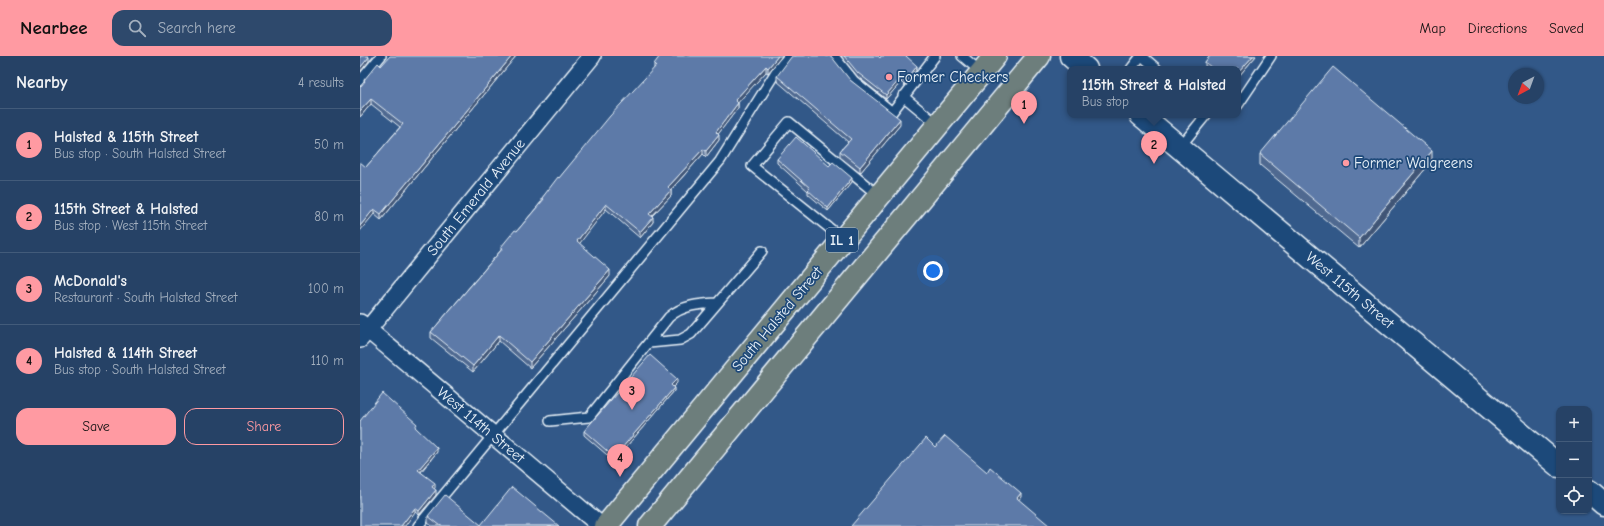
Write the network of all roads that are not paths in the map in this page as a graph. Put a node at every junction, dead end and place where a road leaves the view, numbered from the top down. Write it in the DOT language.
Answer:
graph roads {
  1 [pos="380,56"];
  2 [pos="592,56"];
  3 [pos="789,56"];
  4 [pos="834,56"];
  5 [pos="935,56"];
  6 [pos="962,56"];
  7 [pos="1039,56"];
  8 [pos="1071,56"];
  9 [pos="1142,56"];
  10 [pos="1271,56"];
  11 [pos="988,64"];
  12 [pos="1083,66"];
  13 [pos="1134,66"];
  14 [pos="1154,66"];
  15 [pos="360,81"];
  16 [pos="903,96"];
  17 [pos="1241,101"];
  18 [pos="1145,118"];
  19 [pos="1204,118"];
  20 [pos="938,125"];
  21 [pos="1180,147"];
  22 [pos="879,196"];
  23 [pos="843,239"];
  24 [pos="762,252"];
  25 [pos="717,303"];
  26 [pos="363,331"];
  27 [pos="649,342"];
  28 [pos="550,421"];
  29 [pos="494,435"];
  30 [pos="1556,463"];
  31 [pos="1592,494"];
  32 [pos="1604,504"];
  33 [pos="418,526"];
  34 [pos="602,526"];
  35 [pos="606,526"];
  36 [pos="650,526"];
  1 -- 15 [label="lane"];
  2 -- 26 [label="street, South Emerald Avenue"];
  3 -- 29 [label="lane"];
  4 -- 16 [label="lane"];
  5 -- 16 [label="lane"];
  6 -- 11 [label="lane"];
  7 -- 36 [label="main road, IL 1"];
  8 -- 12 [label="street"];
  9 -- 13 [label="lane"];
  9 -- 14 [label="lane"];
  10 -- 17 [label="lane"];
  11 -- 20 [label="main road, South Halsted Street / IL 1"];
  16 -- 20 [label="lane"];
  18 -- 21 [label="street, West 115th Street"];
  19 -- 21 [label="lane"];
  20 -- 22 [label="main road, South Halsted Street / IL 1"];
  21 -- 30 [label="street, West 115th Street"];
  22 -- 23 [label="main road, South Halsted Street / IL 1"];
  22 -- 23 [label="lane"];
  23 -- 35 [label="main road, South Halsted Street / IL 1"];
  24 -- 25 [label="lane"];
  25 -- 27 [label="lane"];
  25 -- 27 [label="lane"];
  26 -- 29 [label="street, West 114th Street"];
  27 -- 28 [label="lane"];
  29 -- 33 [label="lane"];
  29 -- 34 [label="street, West 114th Street"];
  31 -- 32 [label="street"];
}
